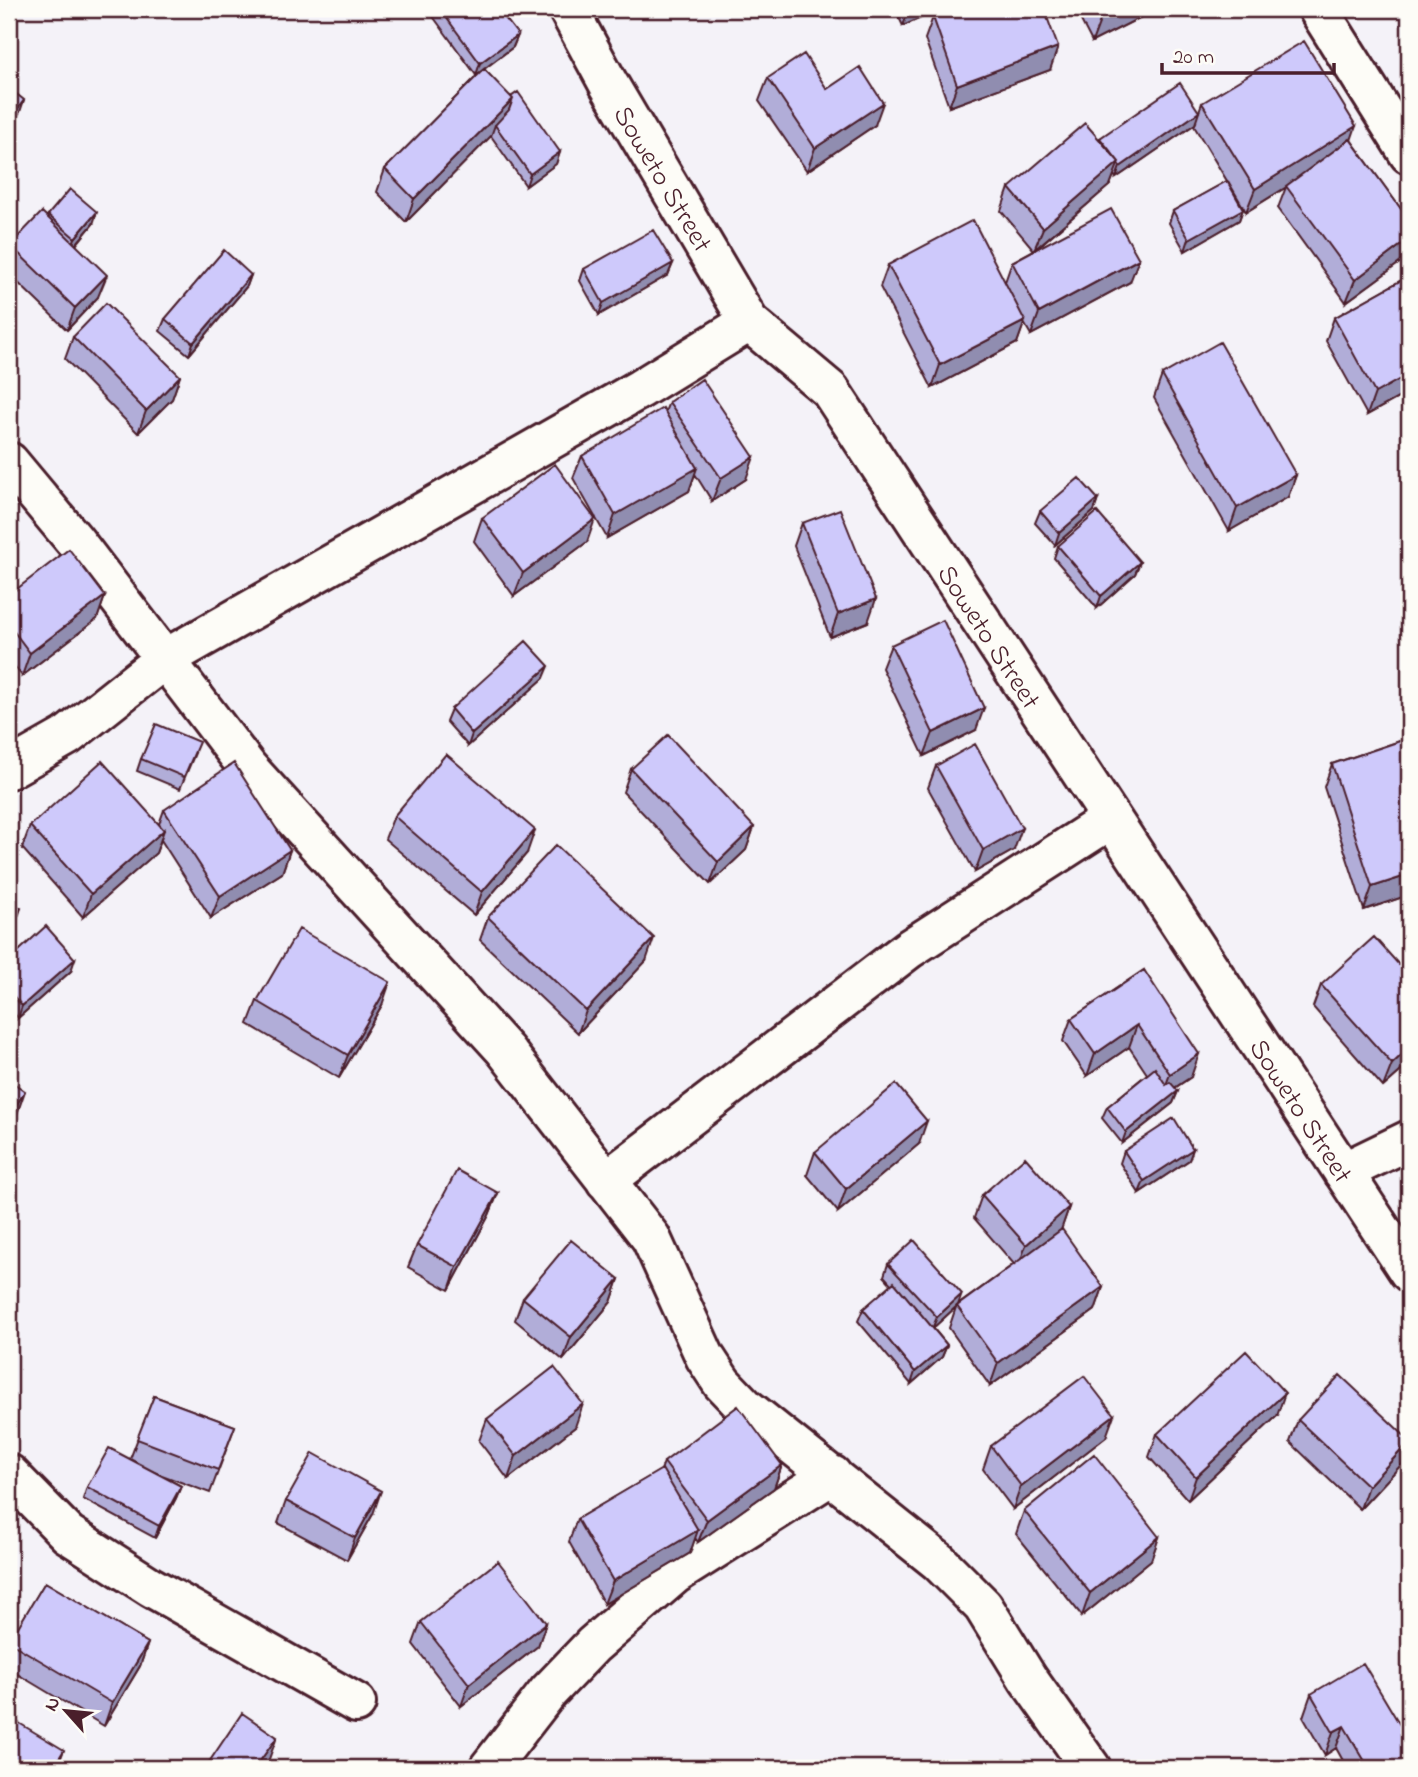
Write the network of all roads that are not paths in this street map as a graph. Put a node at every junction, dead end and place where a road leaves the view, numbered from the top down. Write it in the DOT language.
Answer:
graph roads {
  1 [pos="568,9"];
  2 [pos="1318,9"];
  3 [pos="1409,155"];
  4 [pos="749,322"];
  5 [pos="9,462"];
  6 [pos="163,660"];
  7 [pos="9,769"];
  8 [pos="1111,820"];
  9 [pos="1409,1140"];
  10 [pos="1343,1172"];
  11 [pos="606,1181"];
  12 [pos="1409,1272"];
  13 [pos="9,1474"];
  14 [pos="832,1475"];
  15 [pos="356,1703"];
  16 [pos="489,1768"];
  17 [pos="1091,1768"];
  1 -- 4 [label="street, Soweto Street"];
  2 -- 3 [label="street"];
  4 -- 6 [label="street"];
  4 -- 8 [label="street, Soweto Street"];
  5 -- 6 [label="street"];
  6 -- 7 [label="street"];
  6 -- 11 [label="street"];
  8 -- 10 [label="street, Soweto Street"];
  8 -- 11 [label="street"];
  9 -- 10 [label="street"];
  10 -- 12 [label="street, Soweto Street"];
  11 -- 14 [label="street"];
  13 -- 15 [label="street"];
  14 -- 16 [label="street"];
  14 -- 17 [label="street"];
}
